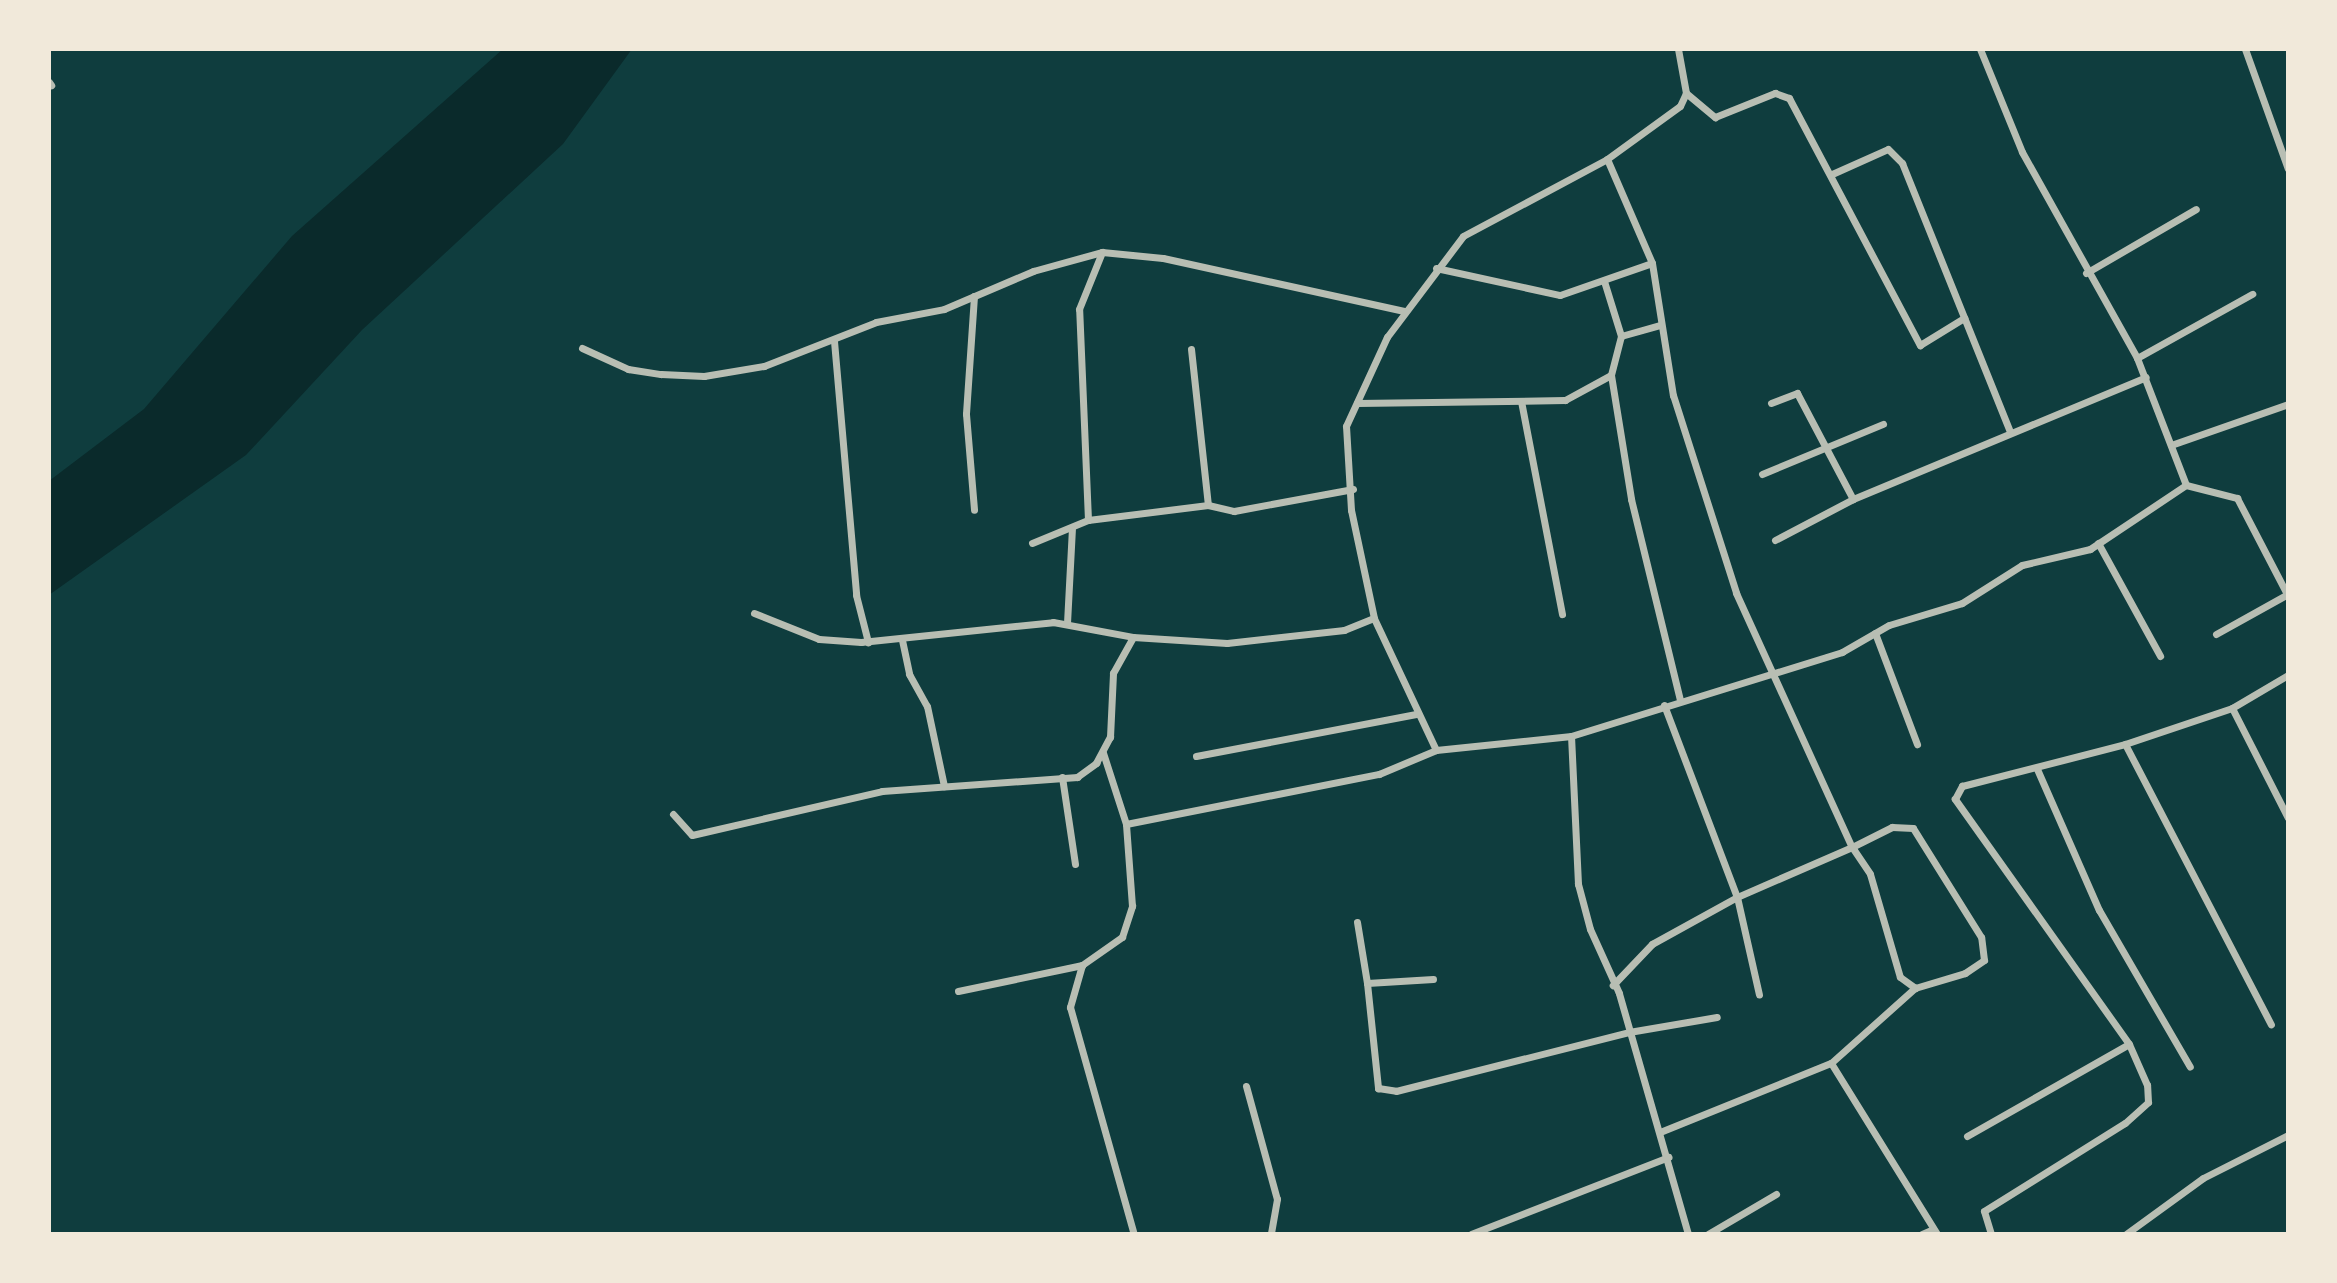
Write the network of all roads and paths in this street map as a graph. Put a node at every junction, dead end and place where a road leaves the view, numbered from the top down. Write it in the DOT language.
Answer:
graph roads {
  1 [pos="1678,49"];
  2 [pos="1980,49"];
  3 [pos="2245,49"];
  4 [pos="1686,93"];
  5 [pos="1608,159"];
  6 [pos="2288,169"];
  7 [pos="1832,174"];
  8 [pos="2196,209"];
  9 [pos="1102,252"];
  10 [pos="1652,263"];
  11 [pos="1436,268"];
  12 [pos="2086,273"];
  13 [pos="1604,281"];
  14 [pos="2252,294"];
  15 [pos="974,296"];
  16 [pos="1405,311"];
  17 [pos="1964,318"];
  18 [pos="1660,325"];
  19 [pos="1621,336"];
  20 [pos="834,341"];
  21 [pos="582,348"];
  22 [pos="1191,349"];
  23 [pos="2137,358"];
  24 [pos="1611,375"];
  25 [pos="2146,377"];
  26 [pos="1521,401"];
  27 [pos="1357,402"];
  28 [pos="1770,402"];
  29 [pos="2288,404"];
  30 [pos="1883,424"];
  31 [pos="2010,432"];
  32 [pos="2171,445"];
  33 [pos="1825,446"];
  34 [pos="1762,474"];
  35 [pos="2186,485"];
  36 [pos="1353,489"];
  37 [pos="1853,499"];
  38 [pos="1208,505"];
  39 [pos="974,510"];
  40 [pos="1088,520"];
  41 [pos="1072,529"];
  42 [pos="1774,540"];
  43 [pos="1032,542"];
  44 [pos="2098,544"];
  45 [pos="2287,595"];
  46 [pos="754,614"];
  47 [pos="1562,614"];
  48 [pos="1374,618"];
  49 [pos="1067,623"];
  50 [pos="1875,633"];
  51 [pos="2216,634"];
  52 [pos="1133,637"];
  53 [pos="902,640"];
  54 [pos="869,642"];
  55 [pos="2160,656"];
  56 [pos="1772,672"];
  57 [pos="2288,675"];
  58 [pos="1680,699"];
  59 [pos="1664,705"];
  60 [pos="2232,708"];
  61 [pos="1416,714"];
  62 [pos="1571,736"];
  63 [pos="1917,744"];
  64 [pos="2125,744"];
  65 [pos="1436,750"];
  66 [pos="1103,753"];
  67 [pos="1196,756"];
  68 [pos="2037,769"];
  69 [pos="1062,777"];
  70 [pos="944,786"];
  71 [pos="673,814"];
  72 [pos="2288,818"];
  73 [pos="1126,824"];
  74 [pos="1852,847"];
  75 [pos="1075,864"];
  76 [pos="1737,897"];
  77 [pos="1357,922"];
  78 [pos="1082,965"];
  79 [pos="1433,979"];
  80 [pos="1367,984"];
  81 [pos="1613,985"];
  82 [pos="1914,988"];
  83 [pos="958,991"];
  84 [pos="1759,995"];
  85 [pos="1717,1017"];
  86 [pos="2271,1024"];
  87 [pos="1629,1032"];
  88 [pos="2129,1044"];
  89 [pos="1831,1063"];
  90 [pos="2190,1067"];
  91 [pos="1246,1086"];
  92 [pos="1660,1132"];
  93 [pos="2288,1135"];
  94 [pos="1967,1136"];
  95 [pos="1668,1157"];
  96 [pos="1776,1194"];
  97 [pos="1935,1231"];
  98 [pos="1134,1234"];
  99 [pos="1272,1234"];
  100 [pos="1471,1234"];
  101 [pos="1688,1234"];
  102 [pos="1707,1234"];
  103 [pos="1922,1234"];
  104 [pos="1990,1234"];
  105 [pos="2126,1234"];
  1 -- 4 [label="street"];
  2 -- 12 [label="street"];
  3 -- 6 [label="street"];
  4 -- 5 [label="street"];
  4 -- 7 [label="street"];
  5 -- 10 [label="street"];
  5 -- 11 [label="street"];
  7 -- 17 [label="street"];
  7 -- 17 [label="street"];
  8 -- 12 [label="street"];
  9 -- 15 [label="street"];
  9 -- 16 [label="street"];
  9 -- 40 [label="street"];
  10 -- 13 [label="street"];
  10 -- 18 [label="street"];
  11 -- 13 [label="street"];
  11 -- 16 [label="street"];
  12 -- 23 [label="street"];
  13 -- 19 [label="street"];
  14 -- 23 [label="street"];
  15 -- 20 [label="street"];
  15 -- 39 [label="street"];
  16 -- 27 [label="street"];
  17 -- 31 [label="street"];
  18 -- 19 [label="street"];
  18 -- 56 [label="street"];
  19 -- 24 [label="street"];
  20 -- 21 [label="street"];
  20 -- 54 [label="street"];
  22 -- 38 [label="street"];
  23 -- 25 [label="street"];
  24 -- 26 [label="street"];
  24 -- 58 [label="street"];
  25 -- 31 [label="street"];
  25 -- 32 [label="street"];
  26 -- 27 [label="street"];
  26 -- 47 [label="street"];
  27 -- 36 [label="street"];
  28 -- 33 [label="street"];
  29 -- 32 [label="street"];
  30 -- 33 [label="street"];
  31 -- 37 [label="street"];
  32 -- 35 [label="street"];
  33 -- 34 [label="street"];
  33 -- 37 [label="street"];
  35 -- 44 [label="street"];
  35 -- 45 [label="street"];
  36 -- 38 [label="street"];
  36 -- 48 [label="street"];
  37 -- 42 [label="street"];
  38 -- 40 [label="street"];
  40 -- 41 [label="street"];
  41 -- 43 [label="street"];
  41 -- 49 [label="street"];
  44 -- 50 [label="street"];
  44 -- 55 [label="street"];
  45 -- 51 [label="street"];
  46 -- 54 [label="street"];
  48 -- 52 [label="street"];
  48 -- 61 [label="street"];
  49 -- 52 [label="street"];
  49 -- 53 [label="street"];
  50 -- 56 [label="street"];
  50 -- 63 [label="street"];
  52 -- 66 [label="street"];
  53 -- 54 [label="street"];
  53 -- 70 [label="street"];
  56 -- 58 [label="street"];
  56 -- 74 [label="street"];
  57 -- 60 [label="street"];
  58 -- 59 [label="street"];
  59 -- 62 [label="street"];
  59 -- 76 [label="street"];
  60 -- 64 [label="street"];
  60 -- 72 [label="street"];
  61 -- 65 [label="street"];
  61 -- 67 [label="street"];
  62 -- 65 [label="street"];
  62 -- 81 [label="street"];
  64 -- 68 [label="street"];
  64 -- 86 [label="street"];
  65 -- 73 [label="street"];
  66 -- 69 [label="street"];
  66 -- 73 [label="street"];
  68 -- 88 [label="street"];
  68 -- 90 [label="street"];
  69 -- 70 [label="street"];
  69 -- 75 [label="street"];
  70 -- 71 [label="street"];
  73 -- 78 [label="street"];
  74 -- 76 [label="street"];
  74 -- 82 [label="street"];
  74 -- 82 [label="street"];
  76 -- 81 [label="street"];
  76 -- 84 [label="street"];
  77 -- 80 [label="street"];
  78 -- 83 [label="street"];
  78 -- 98 [label="street"];
  79 -- 80 [label="street"];
  80 -- 87 [label="street"];
  81 -- 87 [label="street"];
  82 -- 89 [label="street"];
  85 -- 87 [label="street"];
  87 -- 92 [label="street"];
  88 -- 94 [label="street"];
  88 -- 104 [label="street"];
  89 -- 92 [label="street"];
  89 -- 97 [label="street"];
  91 -- 99 [label="street"];
  92 -- 95 [label="street"];
  93 -- 105 [label="street"];
  95 -- 100 [label="street"];
  95 -- 101 [label="street"];
  96 -- 102 [label="street"];
  97 -- 103 [label="street"];
}
